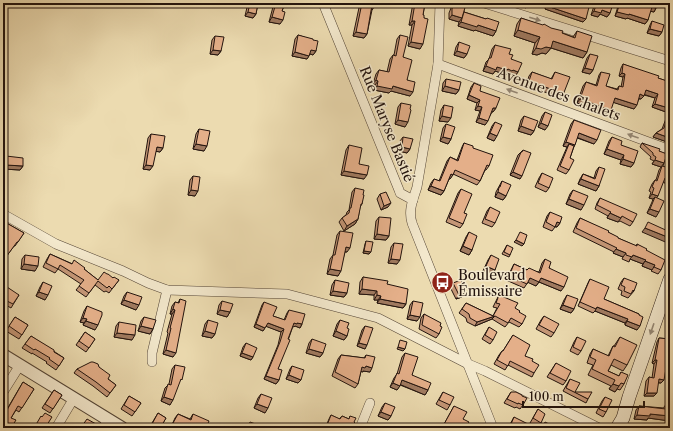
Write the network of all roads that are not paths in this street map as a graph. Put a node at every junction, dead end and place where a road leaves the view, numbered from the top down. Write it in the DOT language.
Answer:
graph roads {
  1 [pos="323,3"];
  2 [pos="440,3"];
  3 [pos="484,3"];
  4 [pos="670,61"];
  5 [pos="438,64"];
  6 [pos="670,150"];
  7 [pos="413,200"];
  8 [pos="3,214"];
  9 [pos="670,279"];
  10 [pos="167,290"];
  11 [pos="3,355"];
  12 [pos="152,362"];
  13 [pos="466,362"];
  14 [pos="20,365"];
  15 [pos="3,392"];
  16 [pos="74,398"];
  17 [pos="370,403"];
  18 [pos="105,424"];
  19 [pos="56,428"];
  20 [pos="122,428"];
  21 [pos="360,428"];
  22 [pos="493,428"];
  23 [pos="599,428"];
  24 [pos="618,428"];
  1 -- 7 [label="street, Rue Maryse Bastié"];
  2 -- 5 [label="street"];
  3 -- 4 [label="street, one-way"];
  6 -- 5 [label="street, Avenue des Chalets, one-way"];
  5 -- 7 [label="street"];
  7 -- 13 [label="street, Rue Maryse Bastié"];
  8 -- 10 [label="street"];
  9 -- 24 [label="main road, one-way"];
  10 -- 12 [label="street"];
  10 -- 13 [label="street"];
  11 -- 14 [label="street"];
  13 -- 22 [label="street, Rue Maryse Bastié"];
  13 -- 23 [label="street"];
  14 -- 15 [label="street"];
  14 -- 16 [label="street"];
  16 -- 18 [label="street"];
  16 -- 19 [label="street"];
  17 -- 21 [label="street"];
  18 -- 20 [label="street"];
}
